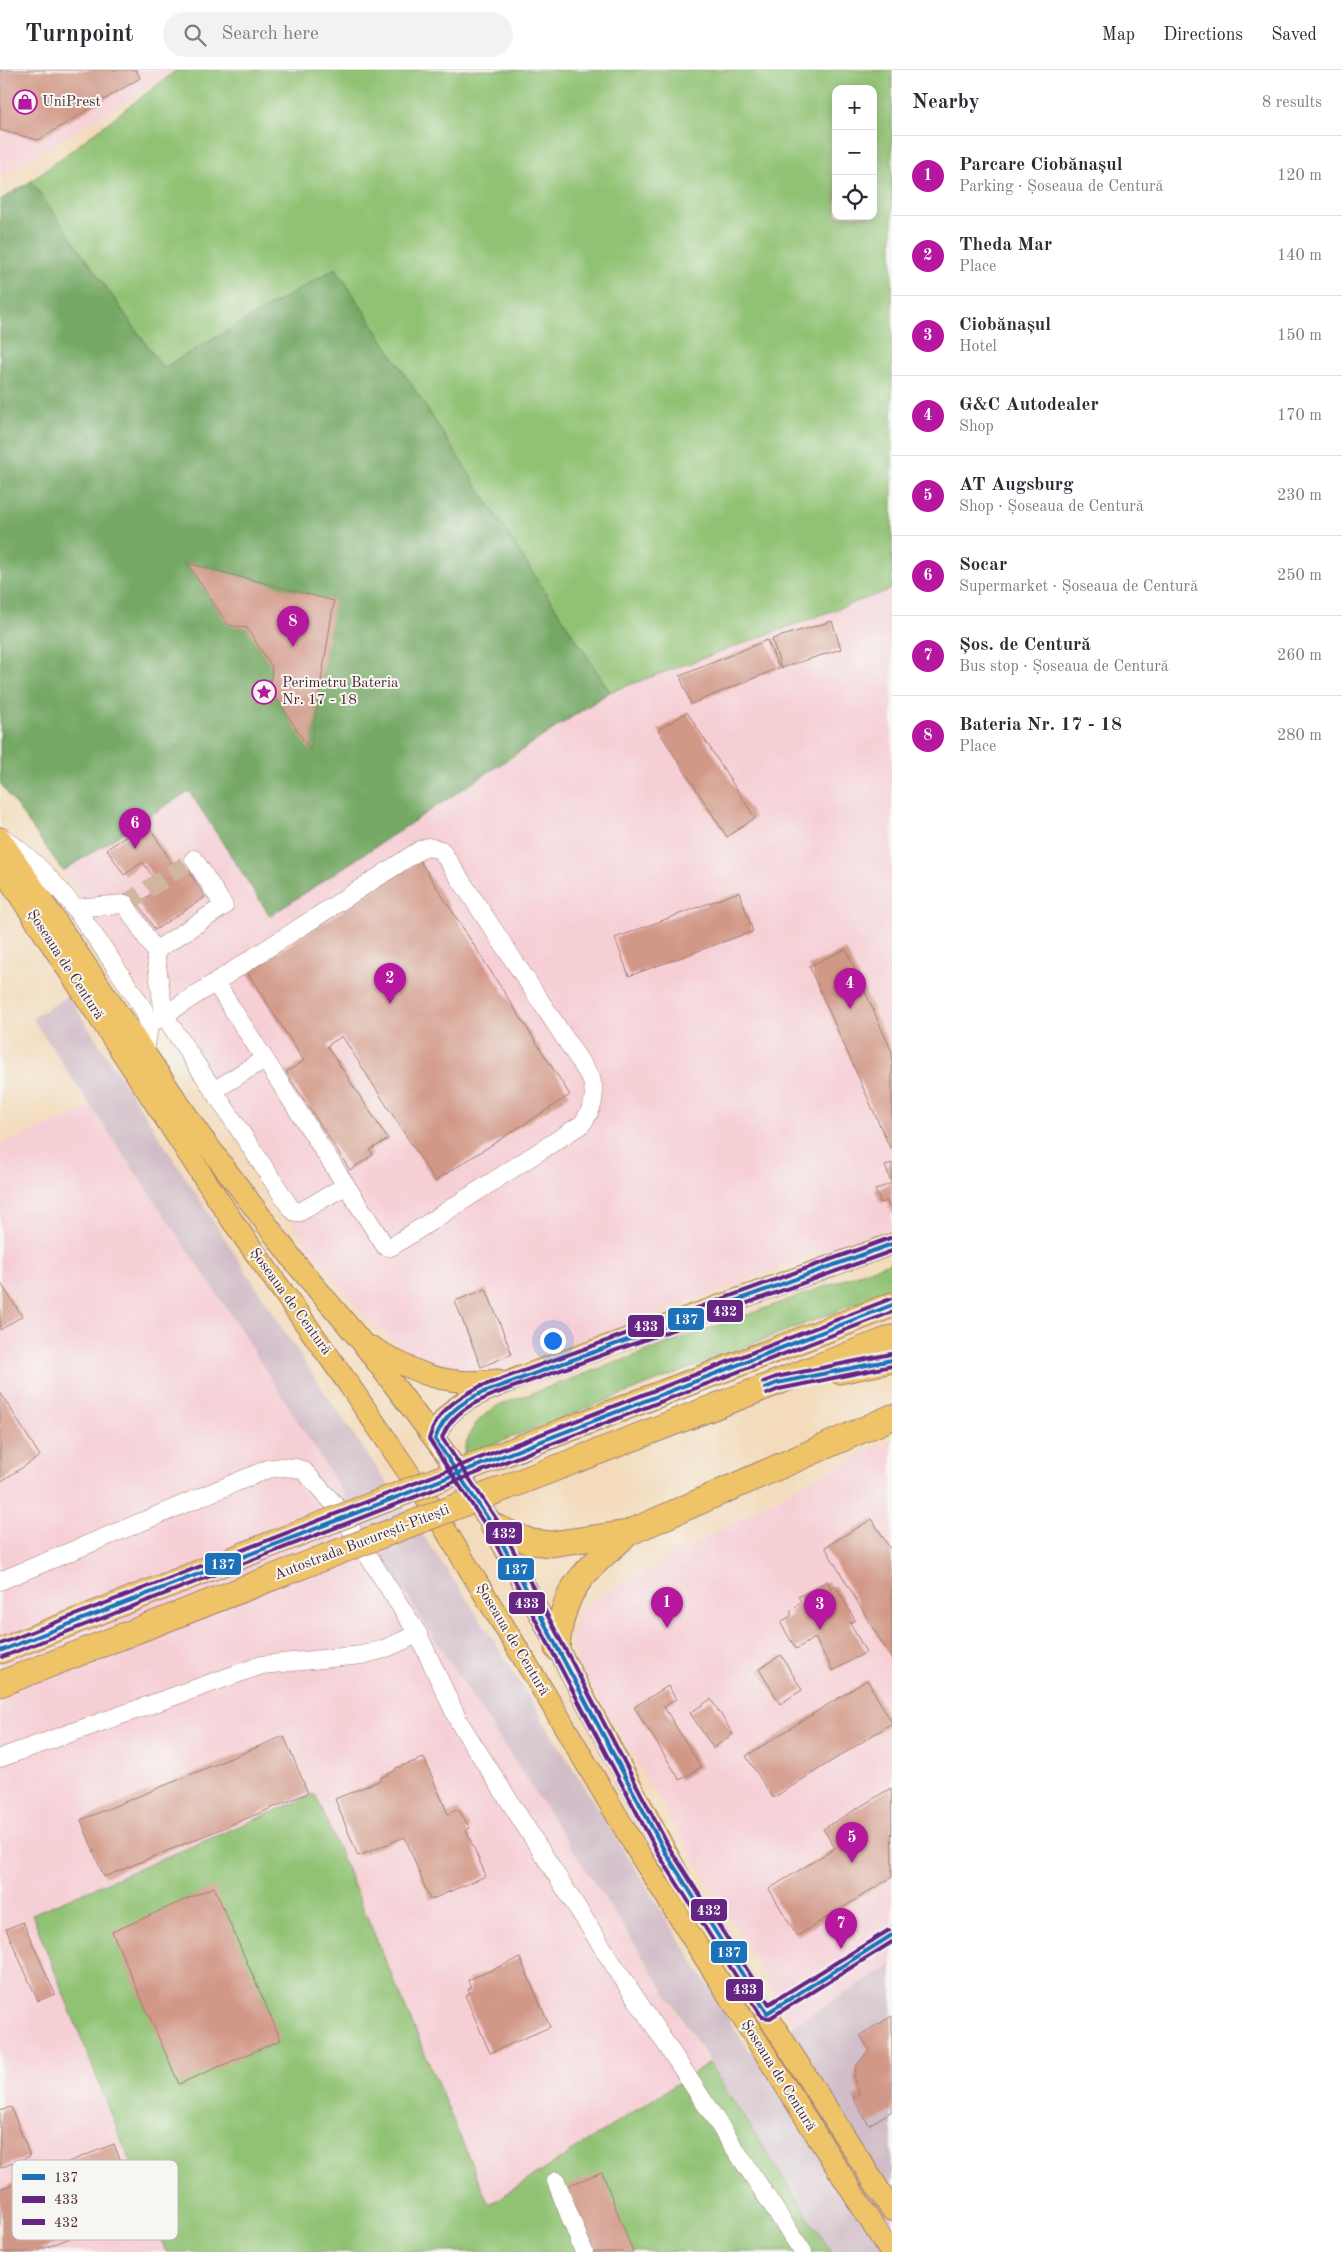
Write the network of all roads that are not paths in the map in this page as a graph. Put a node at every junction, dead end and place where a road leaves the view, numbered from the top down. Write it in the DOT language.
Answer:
graph roads {
  1 [pos="0,837"];
  2 [pos="194,859"];
  3 [pos="0,866"];
  4 [pos="74,908"];
  5 [pos="155,951"];
  6 [pos="216,982"];
  7 [pos="164,1015"];
  8 [pos="149,1025"];
  9 [pos="144,1052"];
  10 [pos="264,1058"];
  11 [pos="215,1090"];
  12 [pos="345,1186"];
  13 [pos="892,1244"];
  14 [pos="892,1305"];
  15 [pos="892,1338"];
  16 [pos="361,1341"];
  17 [pos="892,1360"];
  18 [pos="520,1377"];
  19 [pos="777,1383"];
  20 [pos="892,1417"];
  21 [pos="435,1439"];
  22 [pos="493,1526"];
  23 [pos="628,1533"];
  24 [pos="0,1581"];
  25 [pos="418,1634"];
  26 [pos="557,1648"];
  27 [pos="0,1651"];
  28 [pos="0,1684"];
  29 [pos="0,1758"];
  30 [pos="892,1935"];
  31 [pos="767,2013"];
  32 [pos="556,2181"];
  33 [pos="892,2210"];
  34 [pos="584,2252"];
  35 [pos="803,2252"];
  36 [pos="890,2252"];
  1 -- 4 [label="street"];
  1 -- 9 [label="main road, Șoseaua de Centură"];
  2 -- 5 [label="street"];
  3 -- 36 [label="main road, Șoseaua de Centură"];
  4 -- 5 [label="street"];
  4 -- 8 [label="street"];
  5 -- 7 [label="street"];
  6 -- 7 [label="street"];
  6 -- 10 [label="street"];
  6 -- 12 [label="street"];
  7 -- 8 [label="street"];
  7 -- 11 [label="street"];
  8 -- 9 [label="street"];
  9 -- 16 [label="main road, Șoseaua de Centură"];
  10 -- 11 [label="street"];
  10 -- 12 [label="street"];
  11 -- 12 [label="street"];
  13 -- 18 [label="main road"];
  14 -- 27 [label="highway, Autostrada București-Pitești, bridge"];
  15 -- 19 [label="highway, Autostrada București-Pitești"];
  16 -- 18 [label="main road"];
  16 -- 21 [label="main road, Șoseaua de Centură"];
  17 -- 19 [label="highway"];
  18 -- 21 [label="main road"];
  19 -- 28 [label="highway, Autostrada București-Pitești, bridge"];
  20 -- 23 [label="highway"];
  21 -- 22 [label="main road, Șoseaua de Centură"];
  22 -- 23 [label="highway"];
  22 -- 26 [label="main road, Șoseaua de Centură"];
  23 -- 26 [label="highway"];
  24 -- 25 [label="street"];
  25 -- 29 [label="street"];
  25 -- 35 [label="street"];
  26 -- 31 [label="main road, Șoseaua de Centură"];
  30 -- 31 [label="street"];
  31 -- 33 [label="main road, Șoseaua de Centură"];
  32 -- 34 [label="street"];
}
